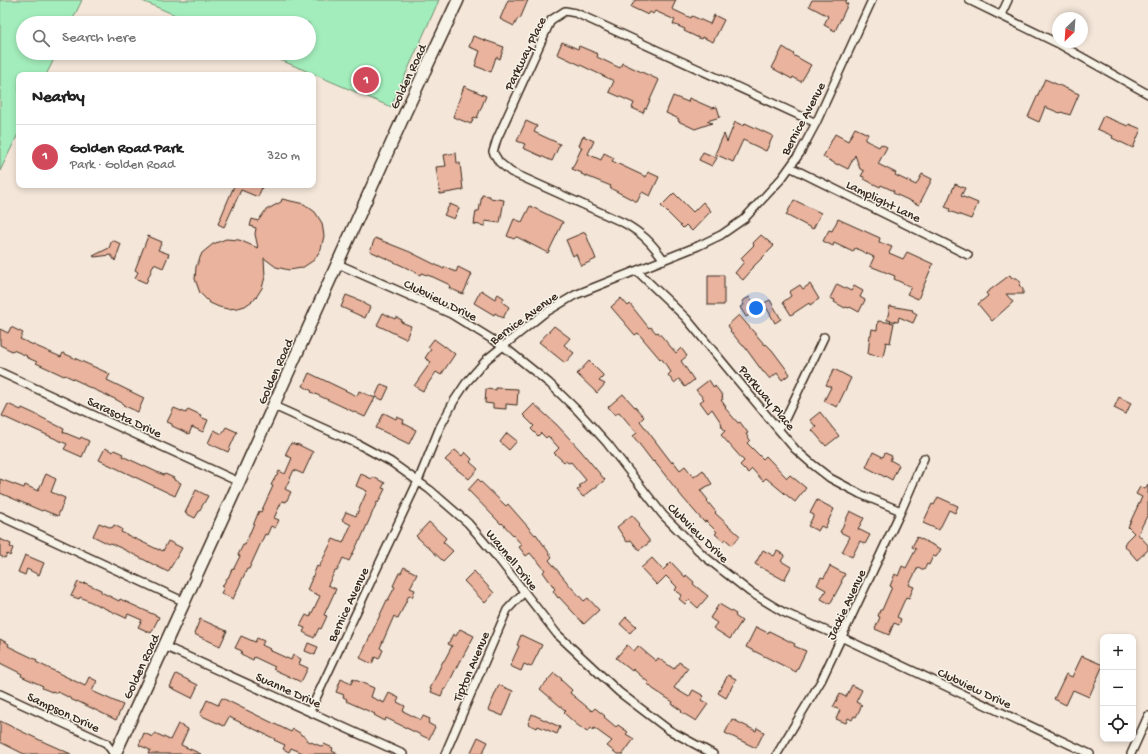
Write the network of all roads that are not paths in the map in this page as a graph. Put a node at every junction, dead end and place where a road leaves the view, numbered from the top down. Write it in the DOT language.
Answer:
graph roads {
  1 [pos="458,0"];
  2 [pos="872,0"];
  3 [pos="970,0"];
  4 [pos="1008,0"];
  5 [pos="1001,15"];
  6 [pos="1148,94"];
  7 [pos="816,124"];
  8 [pos="790,167"];
  9 [pos="968,255"];
  10 [pos="664,260"];
  11 [pos="338,264"];
  12 [pos="637,270"];
  13 [pos="824,337"];
  14 [pos="502,346"];
  15 [pos="0,372"];
  16 [pos="274,406"];
  17 [pos="778,429"];
  18 [pos="924,458"];
  19 [pos="418,481"];
  20 [pos="239,482"];
  21 [pos="901,511"];
  22 [pos="0,516"];
  23 [pos="524,592"];
  24 [pos="185,602"];
  25 [pos="843,638"];
  26 [pos="164,646"];
  27 [pos="0,694"];
  28 [pos="310,711"];
  29 [pos="1148,716"];
  30 [pos="115,754"];
  31 [pos="403,754"];
  32 [pos="445,754"];
  33 [pos="713,754"];
  34 [pos="777,754"];
  35 [pos="1090,754"];
  36 [pos="1131,754"];
  1 -- 11 [label="street, Golden Road"];
  2 -- 7 [label="street, Bernice Avenue"];
  3 -- 5 [label="street"];
  4 -- 5 [label="street"];
  5 -- 6 [label="street"];
  7 -- 8 [label="street, Bernice Avenue"];
  7 -- 10 [label="street, Parkway Place"];
  8 -- 9 [label="street, Lamplight Lane"];
  8 -- 10 [label="street, Bernice Avenue"];
  10 -- 12 [label="street, Bernice Avenue"];
  11 -- 14 [label="street, Clubview Drive"];
  11 -- 16 [label="street, Golden Road"];
  12 -- 14 [label="street, Bernice Avenue"];
  12 -- 17 [label="street, Parkway Place"];
  13 -- 17 [label="street"];
  14 -- 19 [label="street, Bernice Avenue"];
  14 -- 25 [label="street, Clubview Drive"];
  15 -- 20 [label="street, Sarasota Drive"];
  16 -- 19 [label="street, Waunell Drive"];
  16 -- 20 [label="street, Golden Road"];
  17 -- 21 [label="street, Parkway Place"];
  18 -- 21 [label="street, Jackie Avenue"];
  19 -- 23 [label="street, Waunell Drive"];
  19 -- 28 [label="street, Bernice Avenue"];
  20 -- 24 [label="street, Golden Road"];
  21 -- 25 [label="street, Jackie Avenue"];
  22 -- 24 [label="street"];
  23 -- 32 [label="street, Tipton Avenue"];
  23 -- 33 [label="street, Waunell Drive"];
  24 -- 26 [label="street, Golden Road"];
  25 -- 34 [label="street, Jackie Avenue"];
  25 -- 35 [label="street, Clubview Drive"];
  26 -- 28 [label="street, Suanne Drive"];
  26 -- 30 [label="street, Golden Road"];
  27 -- 30 [label="street, Sampson Drive"];
  28 -- 31 [label="street, Suanne Drive"];
  29 -- 36 [label="street"];
}
